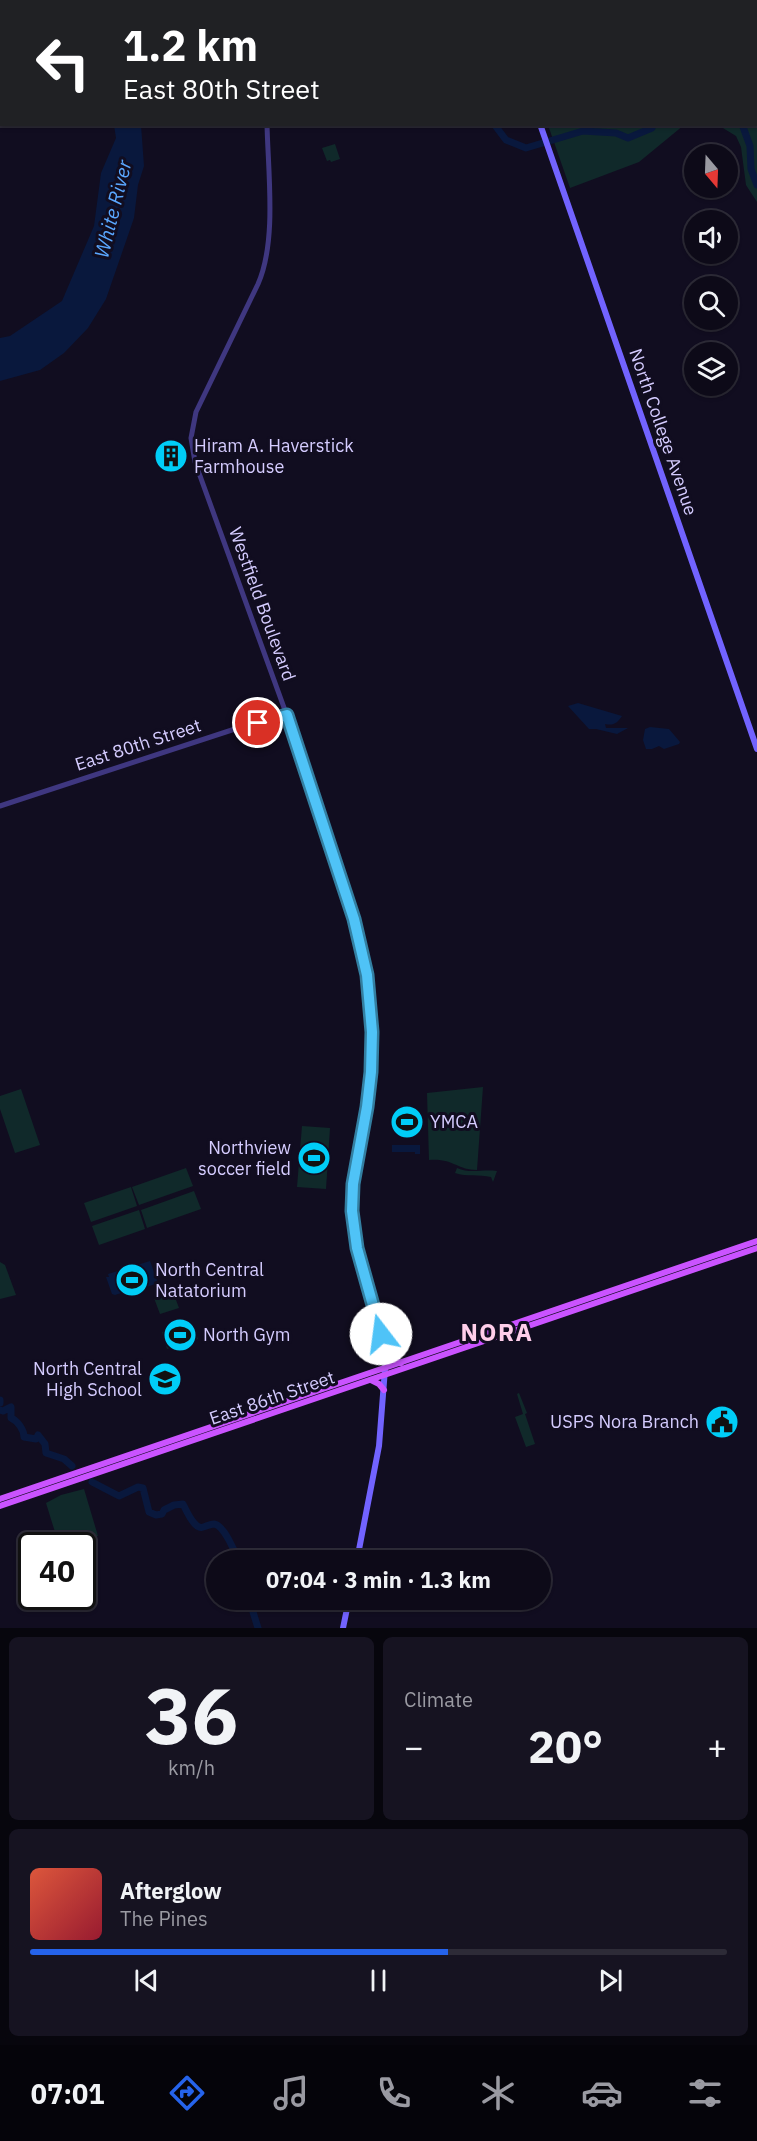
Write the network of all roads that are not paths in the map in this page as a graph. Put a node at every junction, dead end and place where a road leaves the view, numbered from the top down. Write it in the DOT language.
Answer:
graph roads {
  1 [pos="267,126"];
  2 [pos="541,126"];
  3 [pos="287,715"];
  4 [pos="757,750"];
  5 [pos="0,807"];
  6 [pos="757,1241"];
  7 [pos="757,1248"];
  8 [pos="384,1353"];
  9 [pos="402,1363"];
  10 [pos="385,1372"];
  11 [pos="370,1380"];
  12 [pos="384,1390"];
  13 [pos="0,1499"];
  14 [pos="0,1506"];
  15 [pos="359,1550"];
  16 [pos="347,1610"];
  17 [pos="343,1628"];
  1 -- 3 [label="street, Westfield Boulevard"];
  2 -- 4 [label="main road, North College Avenue"];
  3 -- 5 [label="street, East 80th Street"];
  3 -- 8 [label="street, Westfield Boulevard"];
  6 -- 9 [label="main road, East 86th Street"];
  7 -- 10 [label="main road, East 86th Street"];
  8 -- 9 [label="main road"];
  8 -- 10 [label="street, Westfield Boulevard"];
  9 -- 10 [label="main road, East 86th Street"];
  10 -- 11 [label="main road, East 86th Street"];
  10 -- 12 [label="main road, Westfield Boulevard"];
  10 -- 13 [label="main road, East 86th Street"];
  11 -- 12 [label="main road"];
  11 -- 14 [label="main road, East 86th Street"];
  12 -- 15 [label="main road, Westfield Boulevard"];
  16 -- 17 [label="main road"];
}
